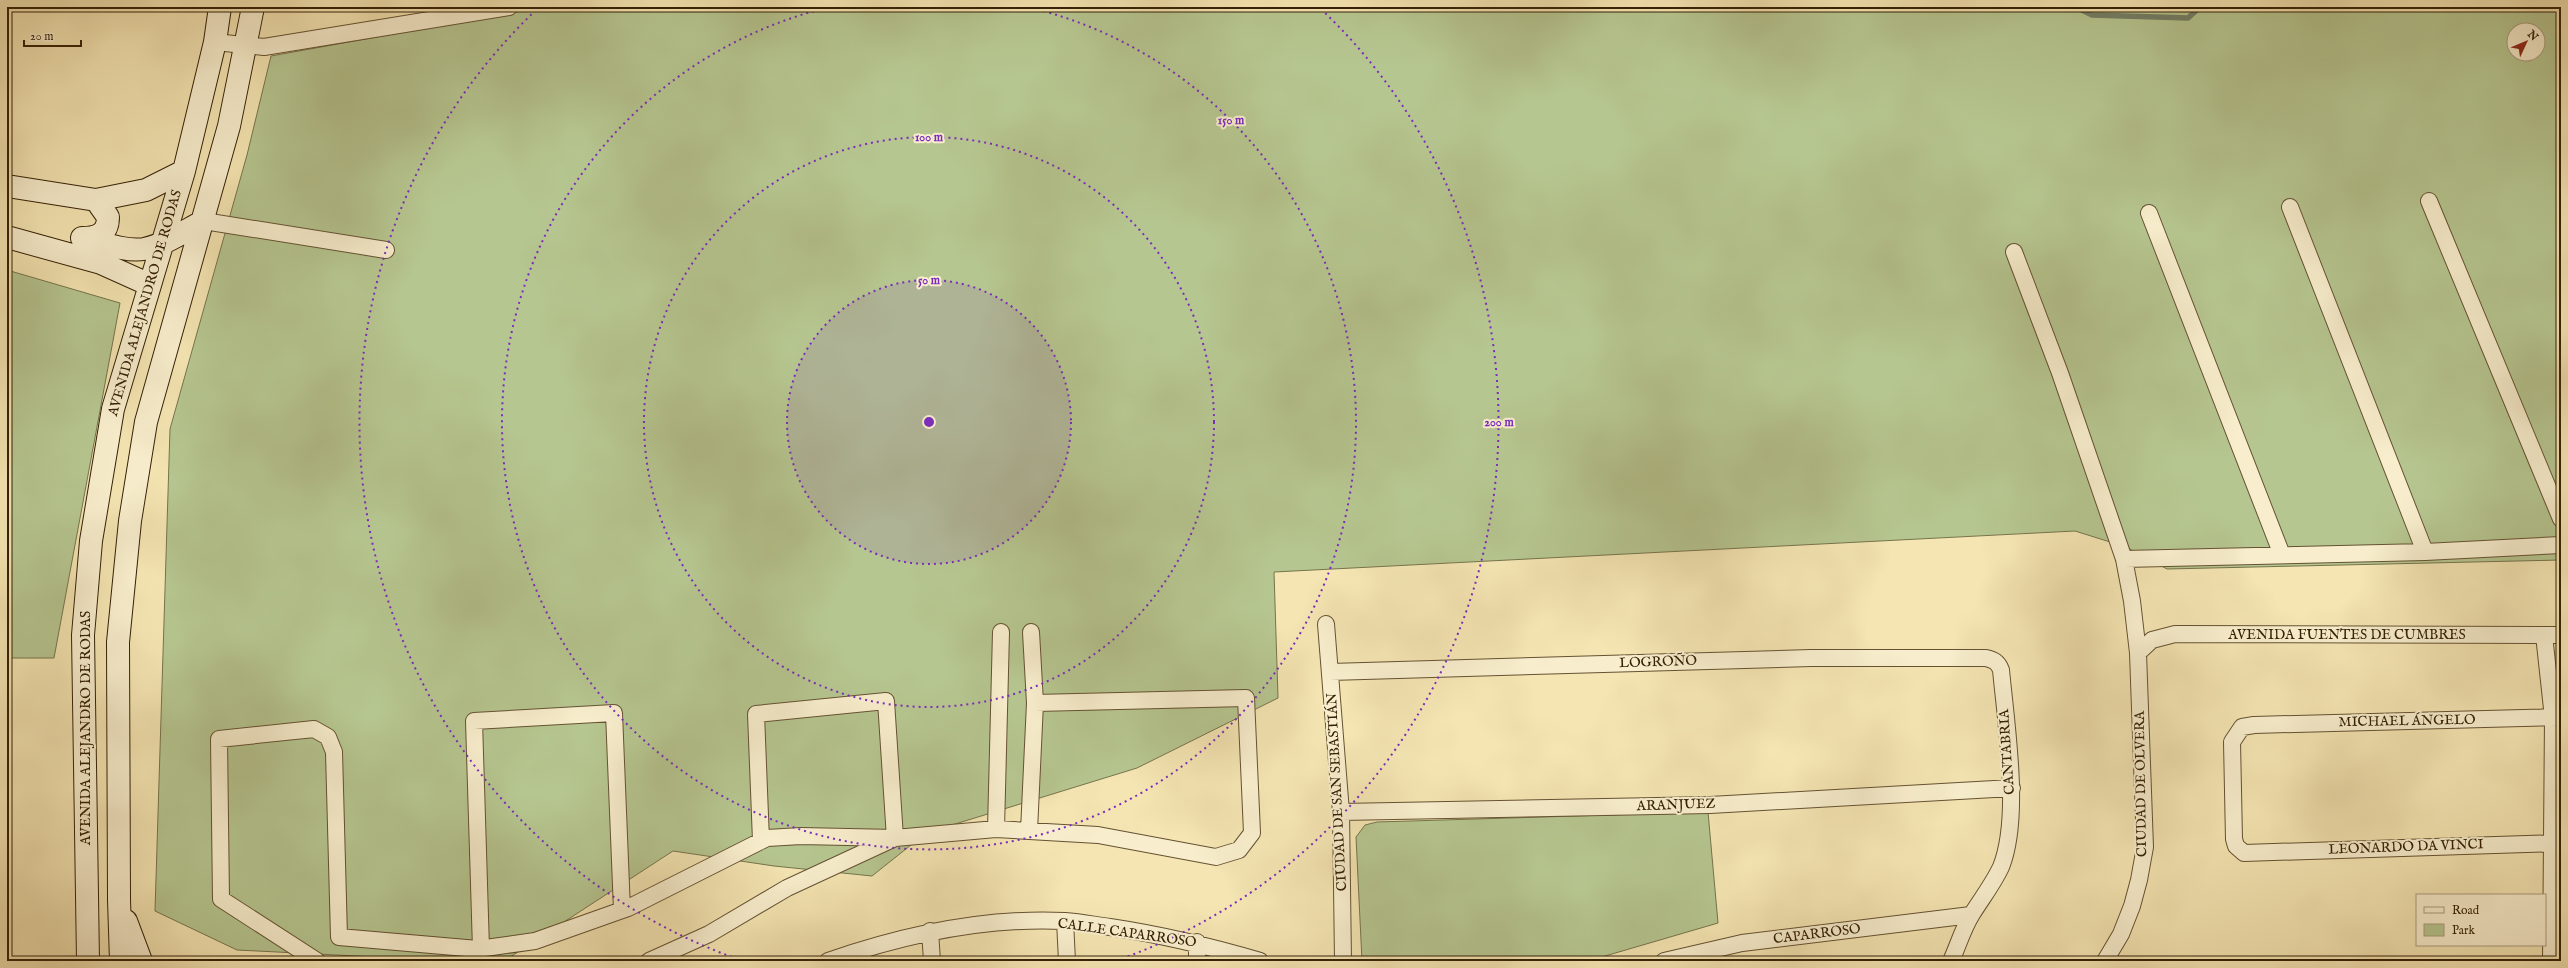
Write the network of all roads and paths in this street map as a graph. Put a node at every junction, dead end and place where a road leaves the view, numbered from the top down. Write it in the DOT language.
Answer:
graph roads {
  1 [pos="220,7"];
  2 [pos="254,7"];
  3 [pos="509,7"];
  4 [pos="215,42"];
  5 [pos="247,46"];
  6 [pos="184,171"];
  7 [pos="7,186"];
  8 [pos="96,200"];
  9 [pos="2429,201"];
  10 [pos="2290,208"];
  11 [pos="2149,214"];
  12 [pos="204,221"];
  13 [pos="86,238"];
  14 [pos="15,239"];
  15 [pos="162,242"];
  16 [pos="386,250"];
  17 [pos="2014,252"];
  18 [pos="150,285"];
  19 [pos="2561,519"];
  20 [pos="2561,546"];
  21 [pos="2425,552"];
  22 [pos="2282,555"];
  23 [pos="2124,559"];
  24 [pos="1326,624"];
  25 [pos="1001,632"];
  26 [pos="1031,632"];
  27 [pos="2544,635"];
  28 [pos="2561,635"];
  29 [pos="2138,653"];
  30 [pos="1986,658"];
  31 [pos="1330,672"];
  32 [pos="1035,703"];
  33 [pos="2557,717"];
  34 [pos="2012,788"];
  35 [pos="1341,812"];
  36 [pos="996,830"];
  37 [pos="1029,831"];
  38 [pos="896,838"];
  39 [pos="761,841"];
  40 [pos="2556,843"];
  41 [pos="2251,853"];
  42 [pos="119,900"];
  43 [pos="622,910"];
  44 [pos="1971,915"];
  45 [pos="1065,921"];
  46 [pos="930,931"];
  47 [pos="1197,942"];
  48 [pos="481,949"];
  49 [pos="88,961"];
  50 [pos="121,961"];
  51 [pos="141,961"];
  52 [pos="317,961"];
  53 [pos="649,961"];
  54 [pos="828,961"];
  55 [pos="932,961"];
  56 [pos="1067,961"];
  57 [pos="1197,961"];
  58 [pos="1260,961"];
  59 [pos="1343,961"];
  60 [pos="1664,961"];
  61 [pos="1952,961"];
  62 [pos="2105,961"];
  63 [pos="2551,961"];
  1 -- 4 [label="street, AVENIDA ALEJANDRO DE RODAS"];
  2 -- 5 [label="street"];
  3 -- 5 [label="street"];
  4 -- 5 [label="street"];
  4 -- 6 [label="street, AVENIDA ALEJANDRO DE RODAS"];
  5 -- 12 [label="street"];
  6 -- 8 [label="street"];
  6 -- 15 [label="street, AVENIDA ALEJANDRO DE RODAS"];
  7 -- 8 [label="street"];
  8 -- 13 [label="street"];
  9 -- 19 [label="street"];
  10 -- 21 [label="street"];
  11 -- 22 [label="street"];
  12 -- 15 [label="street"];
  12 -- 16 [label="street"];
  12 -- 42 [label="street"];
  13 -- 14 [label="street"];
  13 -- 15 [label="street"];
  14 -- 18 [label="street"];
  15 -- 18 [label="street, AVENIDA ALEJANDRO DE RODAS"];
  17 -- 23 [label="street, CIUDAD DE OLVERA"];
  18 -- 49 [label="street, AVENIDA ALEJANDRO DE RODAS"];
  20 -- 21 [label="street"];
  21 -- 22 [label="street"];
  22 -- 23 [label="street"];
  23 -- 29 [label="street, CIUDAD DE OLVERA"];
  24 -- 31 [label="street, CIUDAD DE SAN SEBASTIÁN"];
  25 -- 36 [label="street"];
  26 -- 32 [label="street"];
  27 -- 28 [label="street, AVENIDA FUENTES DE CUMBRES"];
  27 -- 29 [label="street, AVENIDA FUENTES DE CUMBRES"];
  27 -- 33 [label="street"];
  29 -- 62 [label="street, CIUDAD DE OLVERA"];
  30 -- 31 [label="street, LOGROÑO"];
  30 -- 34 [label="street, CANTABRIA"];
  31 -- 35 [label="street, CIUDAD DE SAN SEBASTIÁN"];
  32 -- 37 [label="street"];
  32 -- 37 [label="street"];
  33 -- 40 [label="street"];
  33 -- 41 [label="street, MICHAEL ÁNGELO"];
  34 -- 35 [label="street, ARANJUEZ"];
  34 -- 44 [label="street, CANTABRIA"];
  35 -- 59 [label="street, CIUDAD DE SAN SEBASTIÁN"];
  36 -- 37 [label="street"];
  36 -- 38 [label="street"];
  38 -- 39 [label="street"];
  38 -- 39 [label="street"];
  38 -- 53 [label="street"];
  39 -- 43 [label="street"];
  40 -- 41 [label="street, LEONARDO DA VINCI"];
  40 -- 63 [label="street"];
  42 -- 50 [label="street"];
  42 -- 51 [label="street"];
  43 -- 48 [label="street"];
  43 -- 48 [label="street"];
  44 -- 60 [label="street, CAPARROSO"];
  44 -- 61 [label="street, CANTABRIA"];
  45 -- 46 [label="street, CALLE CAPARROSO"];
  45 -- 47 [label="street, CALLE CAPARROSO"];
  45 -- 56 [label="street"];
  46 -- 54 [label="street, CALLE CAPARROSO"];
  46 -- 55 [label="street"];
  47 -- 57 [label="street"];
  47 -- 58 [label="street, CALLE CAPARROSO"];
  48 -- 52 [label="street"];
}
